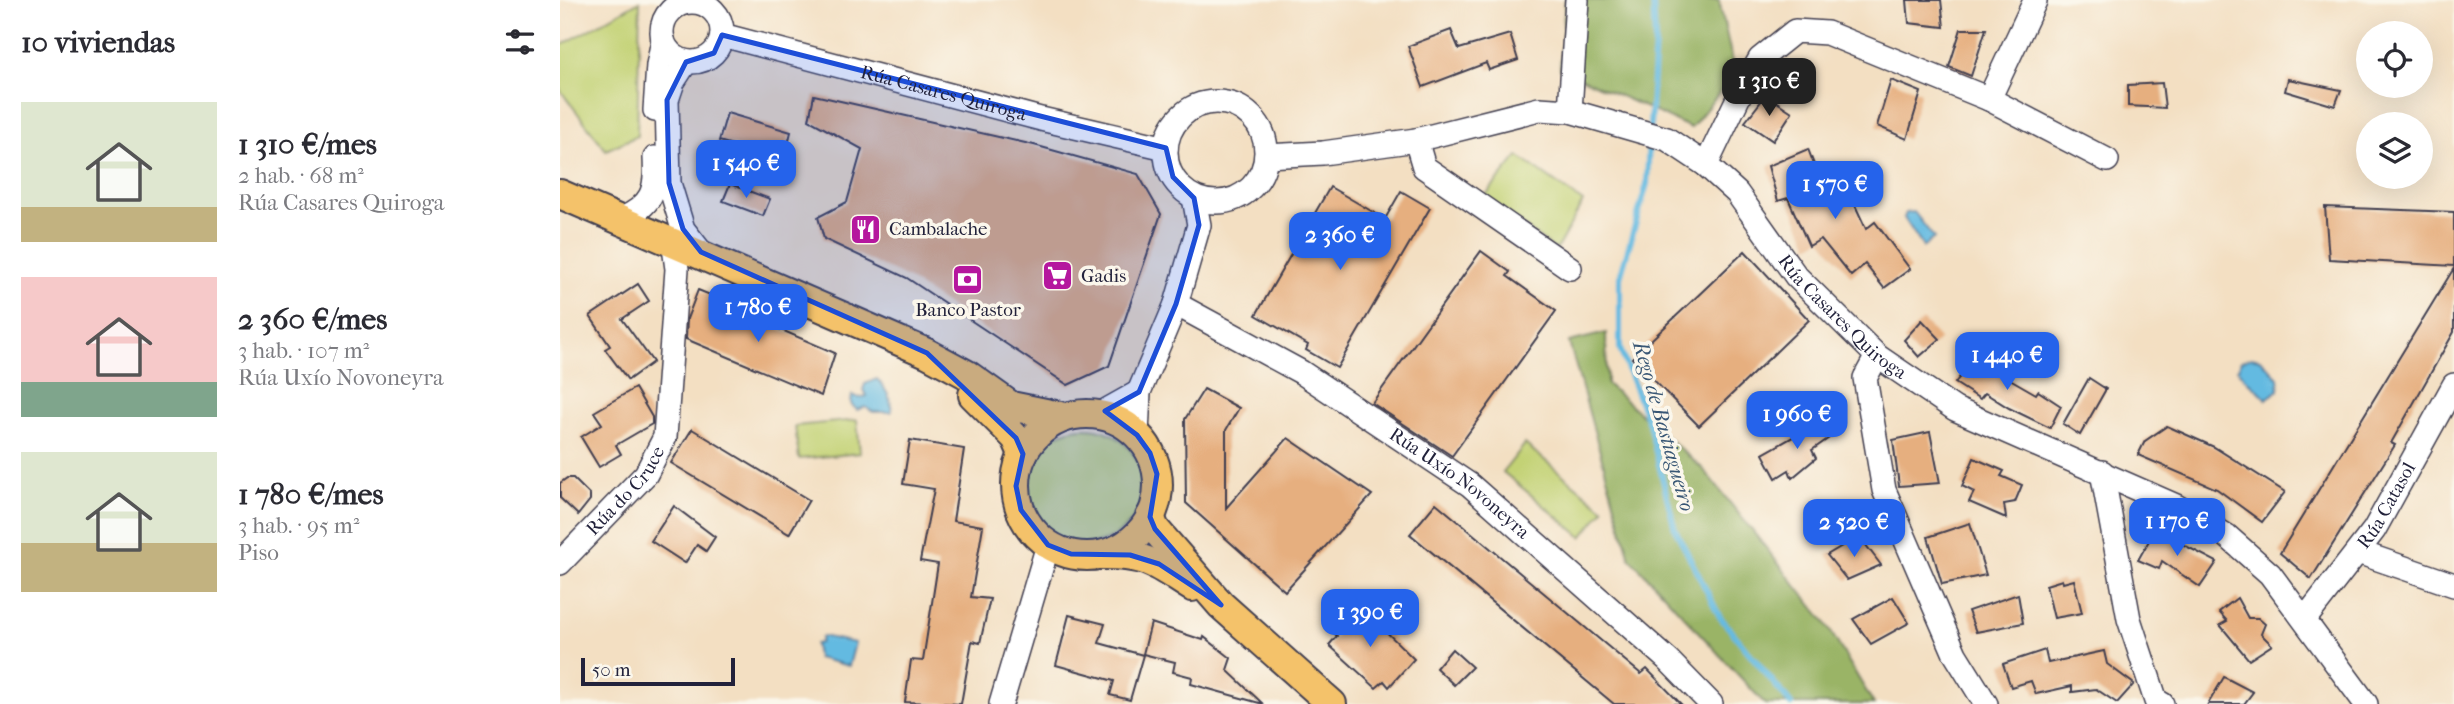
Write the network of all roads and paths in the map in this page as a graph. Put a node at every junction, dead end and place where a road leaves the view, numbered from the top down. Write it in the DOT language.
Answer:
graph roads {
  1 [pos="663,0"];
  2 [pos="1577,0"];
  3 [pos="687,1"];
  4 [pos="2035,1"];
  5 [pos="664,32"];
  6 [pos="722,35"];
  7 [pos="686,62"];
  8 [pos="1989,99"];
  9 [pos="1570,111"];
  10 [pos="1416,140"];
  11 [pos="1166,148"];
  12 [pos="1266,156"];
  13 [pos="2107,160"];
  14 [pos="1706,165"];
  15 [pos="560,194"];
  16 [pos="1194,198"];
  17 [pos="1222,202"];
  18 [pos="622,219"];
  19 [pos="1199,225"];
  20 [pos="673,240"];
  21 [pos="701,252"];
  22 [pos="1570,268"];
  23 [pos="1176,304"];
  24 [pos="927,353"];
  25 [pos="1877,356"];
  26 [pos="2454,385"];
  27 [pos="1139,392"];
  28 [pos="1098,415"];
  29 [pos="1065,417"];
  30 [pos="1137,435"];
  31 [pos="1023,454"];
  32 [pos="2102,472"];
  33 [pos="1150,517"];
  34 [pos="1048,545"];
  35 [pos="2358,552"];
  36 [pos="1099,555"];
  37 [pos="560,563"];
  38 [pos="2454,585"];
  39 [pos="1221,605"];
  40 [pos="2305,620"];
  41 [pos="1001,704"];
  42 [pos="1332,704"];
  43 [pos="1711,704"];
  44 [pos="1986,704"];
  45 [pos="2162,704"];
  46 [pos="2366,704"];
  1 -- 5 [label="street"];
  2 -- 9 [label="street"];
  3 -- 5 [label="street"];
  3 -- 6 [label="street"];
  4 -- 8 [label="street"];
  5 -- 7 [label="street"];
  5 -- 18 [label="street"];
  6 -- 7 [label="street"];
  6 -- 11 [label="street, Rúa Casares Quiroga"];
  7 -- 21 [label="street"];
  8 -- 13 [label="street"];
  8 -- 14 [label="street"];
  9 -- 10 [label="street, Rúa Casares Quiroga"];
  9 -- 14 [label="street, Rúa Casares Quiroga"];
  10 -- 12 [label="street, Rúa Casares Quiroga"];
  10 -- 22 [label="street"];
  11 -- 12 [label="street"];
  11 -- 16 [label="street"];
  12 -- 17 [label="street"];
  14 -- 25 [label="street, Rúa Casares Quiroga"];
  15 -- 18 [label="main road"];
  16 -- 17 [label="street"];
  16 -- 19 [label="street"];
  17 -- 19 [label="street"];
  18 -- 20 [label="main road"];
  19 -- 23 [label="street"];
  20 -- 21 [label="main road"];
  20 -- 37 [label="street, Rúa do Cruce"];
  21 -- 24 [label="main road"];
  23 -- 27 [label="street"];
  23 -- 43 [label="street, Rúa Uxío Novoneyra"];
  24 -- 29 [label="main road"];
  24 -- 31 [label="main road"];
  25 -- 32 [label="street, Rúa Casares Quiroga"];
  25 -- 44 [label="street"];
  26 -- 35 [label="street, Rúa Catasol"];
  27 -- 28 [label="street"];
  27 -- 30 [label="street"];
  28 -- 29 [label="main road"];
  28 -- 30 [label="main road"];
  29 -- 31 [label="main road"];
  30 -- 33 [label="main road"];
  31 -- 34 [label="main road"];
  32 -- 40 [label="street, Rúa Casares Quiroga"];
  32 -- 45 [label="street"];
  33 -- 36 [label="main road"];
  33 -- 39 [label="main road"];
  34 -- 36 [label="main road"];
  34 -- 41 [label="street"];
  35 -- 38 [label="street"];
  35 -- 40 [label="street, Rúa Catasol"];
  36 -- 39 [label="main road"];
  39 -- 42 [label="main road"];
  40 -- 46 [label="street, Rúa Casares Quiroga"];
}
